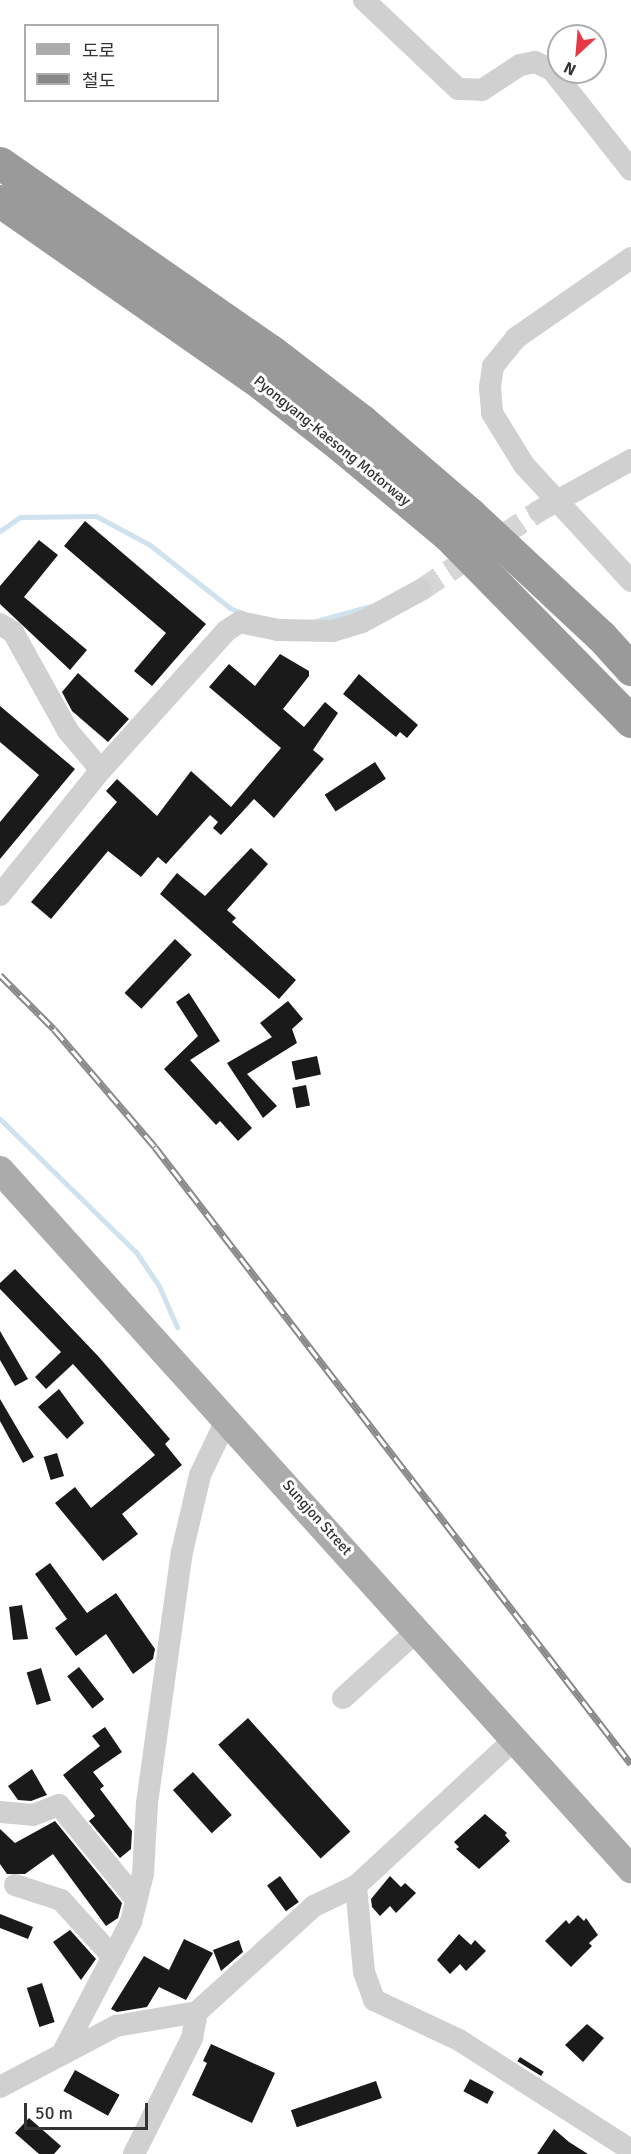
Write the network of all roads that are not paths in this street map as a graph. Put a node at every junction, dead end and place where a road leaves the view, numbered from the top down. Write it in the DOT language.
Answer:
graph roads {
  1 [pos="364,0"];
  2 [pos="0,163"];
  3 [pos="631,170"];
  4 [pos="0,201"];
  5 [pos="631,258"];
  6 [pos="631,460"];
  7 [pos="548,505"];
  8 [pos="631,581"];
  9 [pos="421,590"];
  10 [pos="0,624"];
  11 [pos="631,669"];
  12 [pos="631,721"];
  13 [pos="101,770"];
  14 [pos="0,895"];
  15 [pos="0,1170"];
  16 [pos="227,1419"];
  17 [pos="418,1630"];
  18 [pos="343,1698"];
  19 [pos="516,1738"];
  20 [pos="0,1812"];
  21 [pos="631,1869"];
  22 [pos="15,1885"];
  23 [pos="356,1886"];
  24 [pos="136,1899"];
  25 [pos="113,1957"];
  26 [pos="197,2012"];
  27 [pos="64,2050"];
  28 [pos="0,2087"];
  29 [pos="631,2150"];
  30 [pos="134,2154"];
  1 -- 3 [label="street"];
  2 -- 11 [label="highway"];
  4 -- 12 [label="highway, Pyongyang-Kaesong Motorway"];
  5 -- 7 [label="street"];
  6 -- 7 [label="street"];
  7 -- 8 [label="street"];
  9 -- 13 [label="street"];
  10 -- 13 [label="street"];
  13 -- 14 [label="street"];
  15 -- 16 [label="main road, Sungjon Street"];
  16 -- 17 [label="main road, Sungjon Street"];
  16 -- 24 [label="street"];
  17 -- 18 [label="street"];
  17 -- 19 [label="main road, Sungjon Street"];
  19 -- 21 [label="main road, Sungjon Street"];
  19 -- 23 [label="street"];
  20 -- 24 [label="street"];
  22 -- 25 [label="street"];
  23 -- 26 [label="street"];
  23 -- 29 [label="street"];
  24 -- 25 [label="street"];
  25 -- 27 [label="street"];
  26 -- 27 [label="street"];
  26 -- 30 [label="street"];
  27 -- 28 [label="street"];
}
